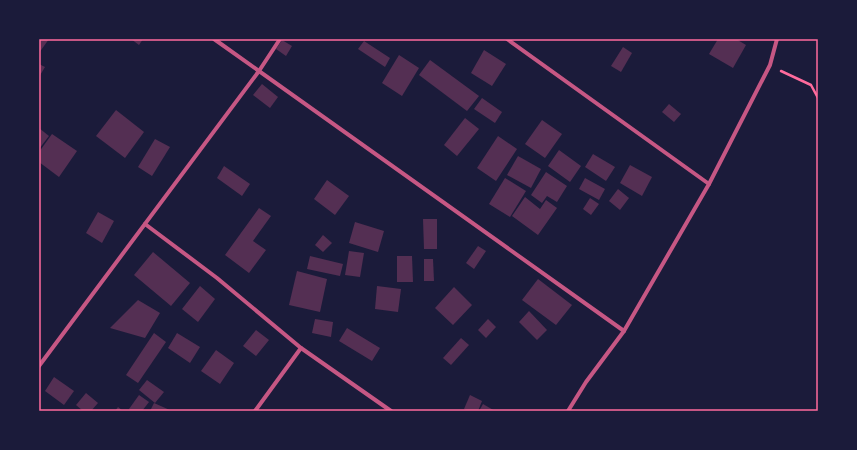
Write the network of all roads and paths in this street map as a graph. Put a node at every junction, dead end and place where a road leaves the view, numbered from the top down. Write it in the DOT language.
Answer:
graph roads {
  1 [pos="214,39"];
  2 [pos="280,39"];
  3 [pos="507,39"];
  4 [pos="777,39"];
  5 [pos="770,65"];
  6 [pos="260,71"];
  7 [pos="818,98"];
  8 [pos="709,184"];
  9 [pos="145,224"];
  10 [pos="624,331"];
  11 [pos="301,348"];
  12 [pos="39,366"];
  13 [pos="255,411"];
  14 [pos="391,411"];
  15 [pos="568,411"];
  1 -- 6 [label="street"];
  2 -- 6 [label="street"];
  3 -- 8 [label="street"];
  4 -- 5 [label="street"];
  5 -- 7 [label="path"];
  5 -- 8 [label="street"];
  6 -- 9 [label="street"];
  6 -- 10 [label="street"];
  8 -- 10 [label="street"];
  9 -- 11 [label="street"];
  9 -- 12 [label="street"];
  10 -- 15 [label="street"];
  11 -- 13 [label="street"];
  11 -- 14 [label="street"];
}
